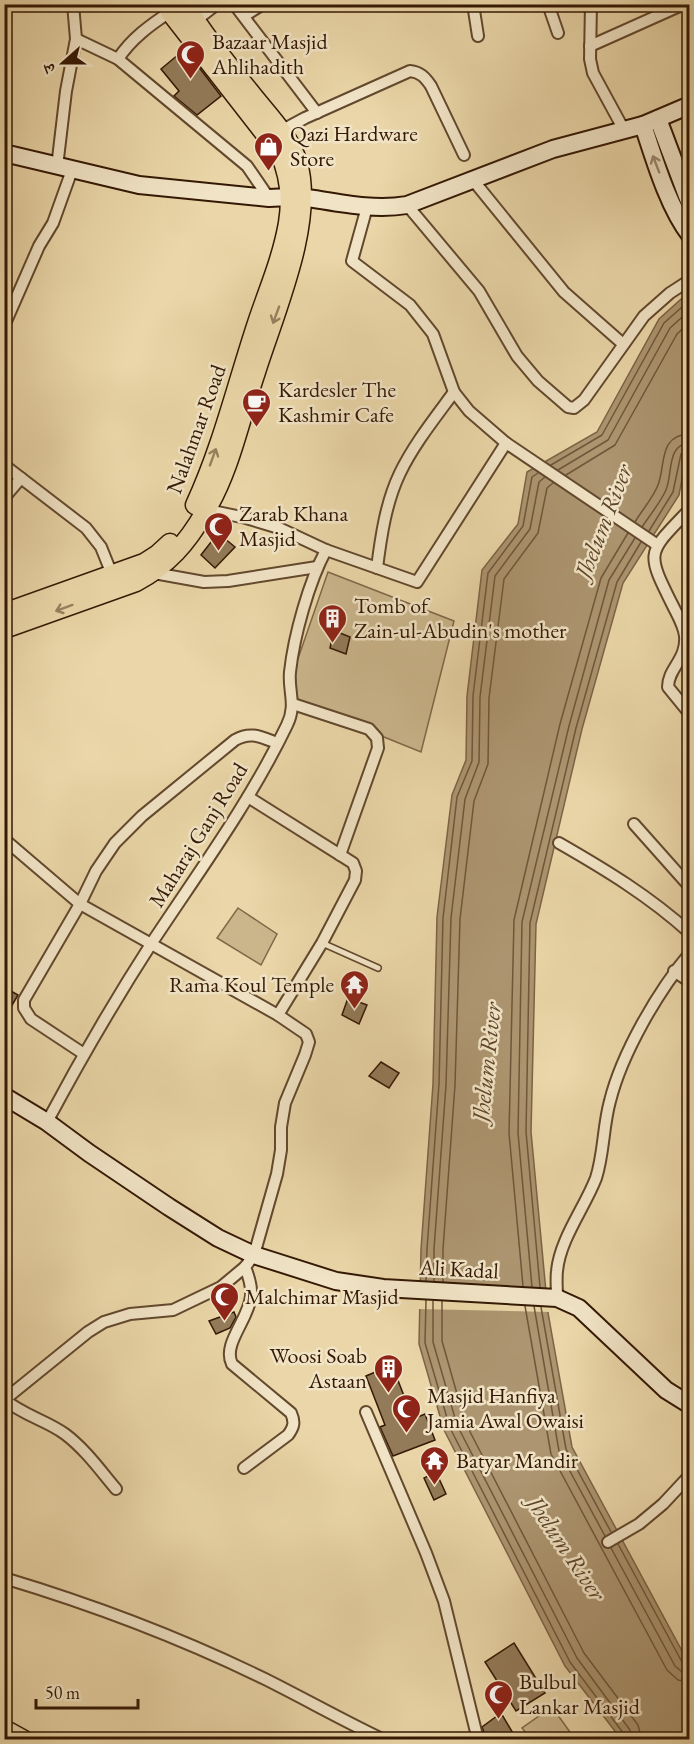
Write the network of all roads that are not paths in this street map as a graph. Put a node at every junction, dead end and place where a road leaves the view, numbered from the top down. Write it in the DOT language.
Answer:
graph roads {
  1 [pos="73,4"];
  2 [pos="217,4"];
  3 [pos="234,4"];
  4 [pos="262,4"];
  5 [pos="472,4"];
  6 [pos="548,4"];
  7 [pos="591,4"];
  8 [pos="684,4"];
  9 [pos="174,7"];
  10 [pos="243,16"];
  11 [pos="195,21"];
  12 [pos="558,33"];
  13 [pos="478,36"];
  14 [pos="76,39"];
  15 [pos="590,46"];
  16 [pos="118,59"];
  17 [pos="690,105"];
  18 [pos="317,113"];
  19 [pos="650,122"];
  20 [pos="624,130"];
  21 [pos="277,140"];
  22 [pos="4,153"];
  23 [pos="464,155"];
  24 [pos="65,168"];
  25 [pos="473,180"];
  26 [pos="295,197"];
  27 [pos="269,198"];
  28 [pos="690,204"];
  29 [pos="407,205"];
  30 [pos="367,207"];
  31 [pos="687,231"];
  32 [pos="690,280"];
  33 [pos="4,326"];
  34 [pos="623,344"];
  35 [pos="454,392"];
  36 [pos="506,443"];
  37 [pos="4,465"];
  38 [pos="21,478"];
  39 [pos="4,498"];
  40 [pos="200,508"];
  41 [pos="690,509"];
  42 [pos="653,542"];
  43 [pos="326,550"];
  44 [pos="317,567"];
  45 [pos="377,568"];
  46 [pos="154,573"];
  47 [pos="115,581"];
  48 [pos="4,613"];
  49 [pos="4,629"];
  50 [pos="687,637"];
  51 [pos="293,704"];
  52 [pos="690,714"];
  53 [pos="278,742"];
  54 [pos="248,796"];
  55 [pos="634,824"];
  56 [pos="4,839"];
  57 [pos="559,843"];
  58 [pos="340,855"];
  59 [pos="690,887"];
  60 [pos="80,904"];
  61 [pos="690,933"];
  62 [pos="152,943"];
  63 [pos="322,943"];
  64 [pos="690,952"];
  65 [pos="378,968"];
  66 [pos="674,971"];
  67 [pos="690,982"];
  68 [pos="278,1015"];
  69 [pos="84,1054"];
  70 [pos="4,1096"];
  71 [pos="47,1122"];
  72 [pos="249,1261"];
  73 [pos="557,1298"];
  74 [pos="5,1399"];
  75 [pos="690,1404"];
  76 [pos="366,1412"];
  77 [pos="244,1468"];
  78 [pos="690,1475"];
  79 [pos="116,1489"];
  80 [pos="608,1542"];
  81 [pos="4,1578"];
  82 [pos="4,1729"];
  83 [pos="24,1740"];
  84 [pos="384,1740"];
  85 [pos="478,1740"];
  1 -- 14 [label="street"];
  2 -- 11 [label="street"];
  3 -- 10 [label="street"];
  4 -- 10 [label="street"];
  5 -- 13 [label="street"];
  6 -- 12 [label="street"];
  7 -- 15 [label="street"];
  8 -- 15 [label="street"];
  9 -- 11 [label="main road"];
  9 -- 16 [label="street"];
  9 -- 21 [label="main road"];
  10 -- 18 [label="street"];
  11 -- 21 [label="main road"];
  14 -- 16 [label="street"];
  14 -- 24 [label="street"];
  15 -- 20 [label="street"];
  16 -- 27 [label="street"];
  17 -- 19 [label="street"];
  18 -- 21 [label="street"];
  18 -- 23 [label="street"];
  19 -- 20 [label="street"];
  19 -- 28 [label="street"];
  31 -- 19 [label="street, one-way"];
  20 -- 25 [label="street"];
  21 -- 26 [label="main road"];
  22 -- 24 [label="street"];
  24 -- 27 [label="street"];
  24 -- 33 [label="street"];
  25 -- 29 [label="street"];
  25 -- 34 [label="street"];
  26 -- 27 [label="street"];
  26 -- 30 [label="street"];
  26 -- 40 [label="main road"];
  29 -- 30 [label="street"];
  29 -- 34 [label="street"];
  30 -- 35 [label="street"];
  32 -- 34 [label="street"];
  35 -- 36 [label="street"];
  35 -- 45 [label="street"];
  36 -- 42 [label="street"];
  36 -- 45 [label="street"];
  37 -- 38 [label="street"];
  38 -- 39 [label="street"];
  38 -- 47 [label="street"];
  40 -- 43 [label="street"];
  40 -- 46 [label="main road"];
  40 -- 47 [label="main road, Nalahmar Road"];
  41 -- 42 [label="street"];
  42 -- 50 [label="street"];
  43 -- 44 [label="street, Maharaj Ganj Road"];
  43 -- 45 [label="street"];
  44 -- 46 [label="street"];
  44 -- 51 [label="street, Maharaj Ganj Road"];
  46 -- 47 [label="main road"];
  47 -- 48 [label="main road, Nalahmar Road"];
  47 -- 49 [label="main road, Nalahmar Road, one-way"];
  50 -- 52 [label="street"];
  51 -- 53 [label="street, Maharaj Ganj Road"];
  51 -- 58 [label="street"];
  53 -- 54 [label="street, Maharaj Ganj Road"];
  53 -- 60 [label="street"];
  54 -- 58 [label="street"];
  54 -- 62 [label="street, Maharaj Ganj Road"];
  55 -- 59 [label="street"];
  56 -- 60 [label="street"];
  57 -- 61 [label="street"];
  58 -- 63 [label="street"];
  60 -- 62 [label="street"];
  60 -- 69 [label="street"];
  62 -- 68 [label="street"];
  62 -- 69 [label="street, Maharaj Ganj Road"];
  63 -- 65 [label="lane"];
  63 -- 68 [label="street"];
  64 -- 66 [label="street"];
  66 -- 67 [label="street"];
  66 -- 73 [label="street"];
  68 -- 72 [label="street"];
  69 -- 71 [label="street, Maharaj Ganj Road"];
  70 -- 71 [label="street, Ali Kadal"];
  71 -- 72 [label="street, Ali Kadal"];
  72 -- 73 [label="street, Ali Kadal"];
  72 -- 74 [label="street"];
  72 -- 77 [label="street"];
  73 -- 75 [label="street"];
  74 -- 79 [label="street"];
  76 -- 85 [label="street"];
  78 -- 80 [label="street"];
  81 -- 84 [label="street"];
  82 -- 83 [label="main road"];
}
